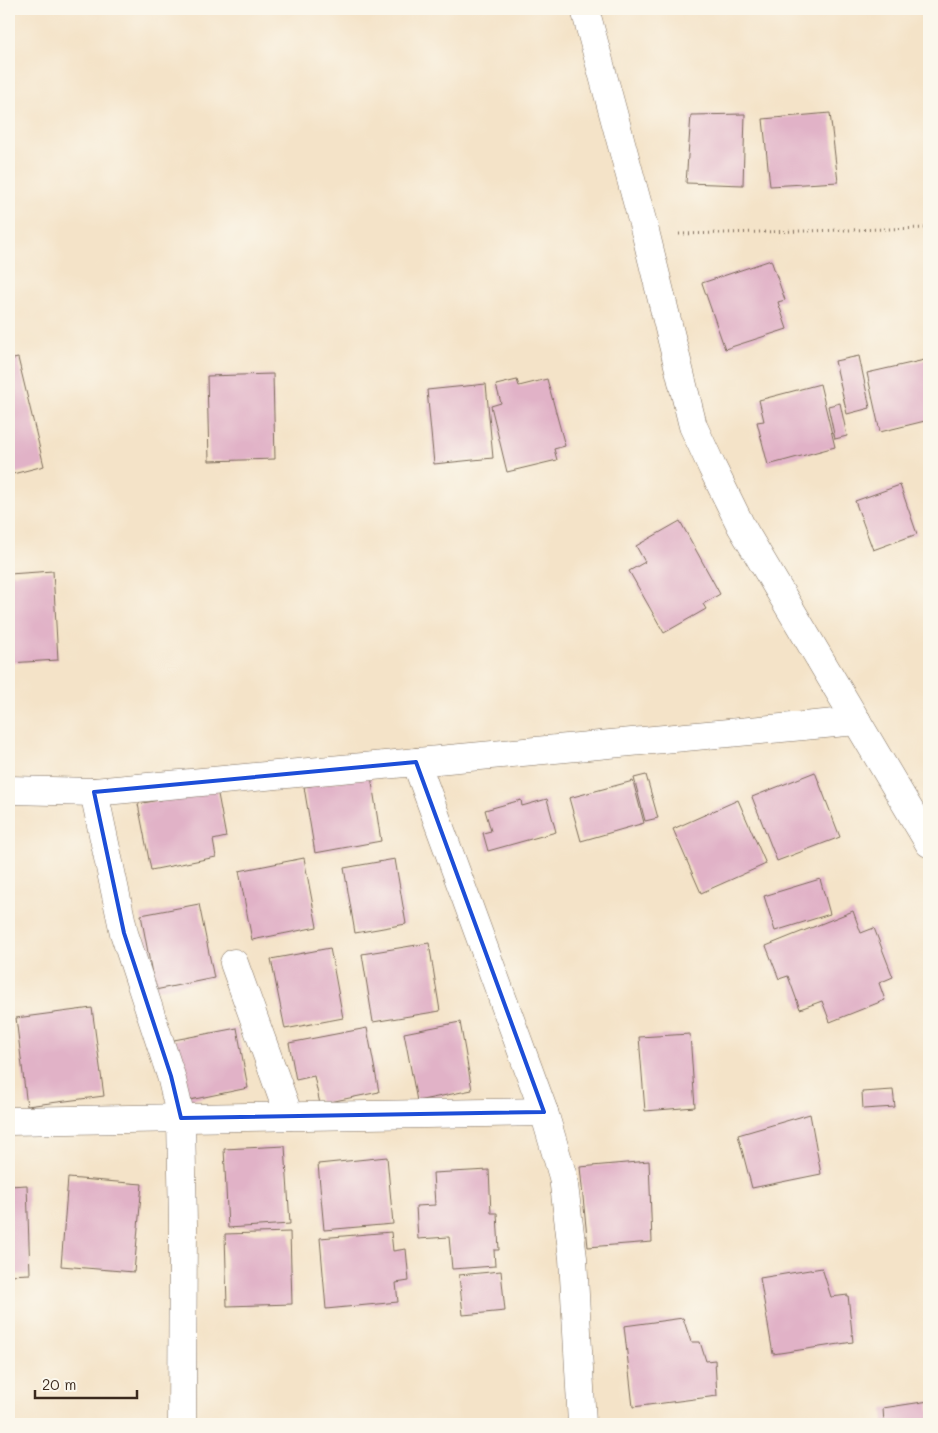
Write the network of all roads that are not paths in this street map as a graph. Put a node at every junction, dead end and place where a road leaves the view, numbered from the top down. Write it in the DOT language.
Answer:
graph roads {
  1 [pos="585,9"];
  2 [pos="857,721"];
  3 [pos="416,762"];
  4 [pos="9,790"];
  5 [pos="94,792"];
  6 [pos="929,843"];
  7 [pos="234,962"];
  8 [pos="544,1112"];
  9 [pos="289,1116"];
  10 [pos="180,1118"];
  11 [pos="9,1121"];
  12 [pos="182,1424"];
  13 [pos="582,1424"];
  1 -- 2 [label="street"];
  2 -- 3 [label="street"];
  2 -- 6 [label="street"];
  3 -- 5 [label="street"];
  3 -- 8 [label="street"];
  4 -- 5 [label="street"];
  5 -- 10 [label="street"];
  7 -- 9 [label="street"];
  8 -- 9 [label="street"];
  8 -- 13 [label="street"];
  9 -- 10 [label="street"];
  10 -- 11 [label="street"];
  10 -- 12 [label="street"];
}
